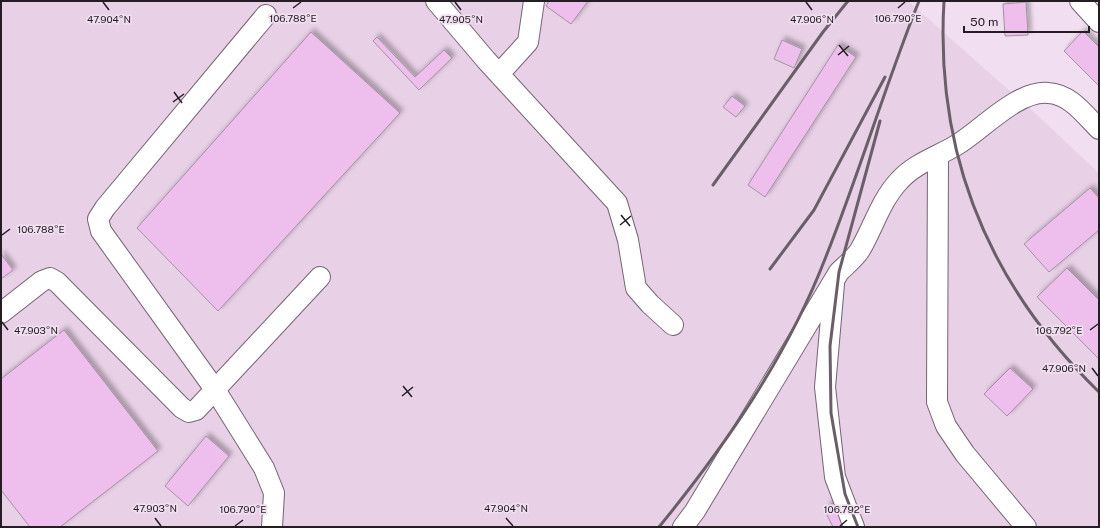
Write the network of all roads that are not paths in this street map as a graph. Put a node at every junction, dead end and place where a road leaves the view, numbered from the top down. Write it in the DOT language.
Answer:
graph roads {
  1 [pos="436,1"];
  2 [pos="534,1"];
  3 [pos="1080,1"];
  4 [pos="266,15"];
  5 [pos="1099,22"];
  6 [pos="500,74"];
  7 [pos="1099,128"];
  8 [pos="938,155"];
  9 [pos="320,277"];
  10 [pos="834,280"];
  11 [pos="1,313"];
  12 [pos="673,325"];
  13 [pos="214,388"];
  14 [pos="272,527"];
  15 [pos="683,527"];
  16 [pos="854,527"];
  17 [pos="1026,527"];
  1 -- 6 [label="street"];
  2 -- 6 [label="street"];
  3 -- 5 [label="street"];
  4 -- 13 [label="street"];
  6 -- 12 [label="street"];
  7 -- 8 [label="street"];
  8 -- 10 [label="street"];
  8 -- 17 [label="street"];
  9 -- 13 [label="street"];
  10 -- 15 [label="street"];
  10 -- 16 [label="street"];
  11 -- 13 [label="street"];
  13 -- 14 [label="street"];
}
